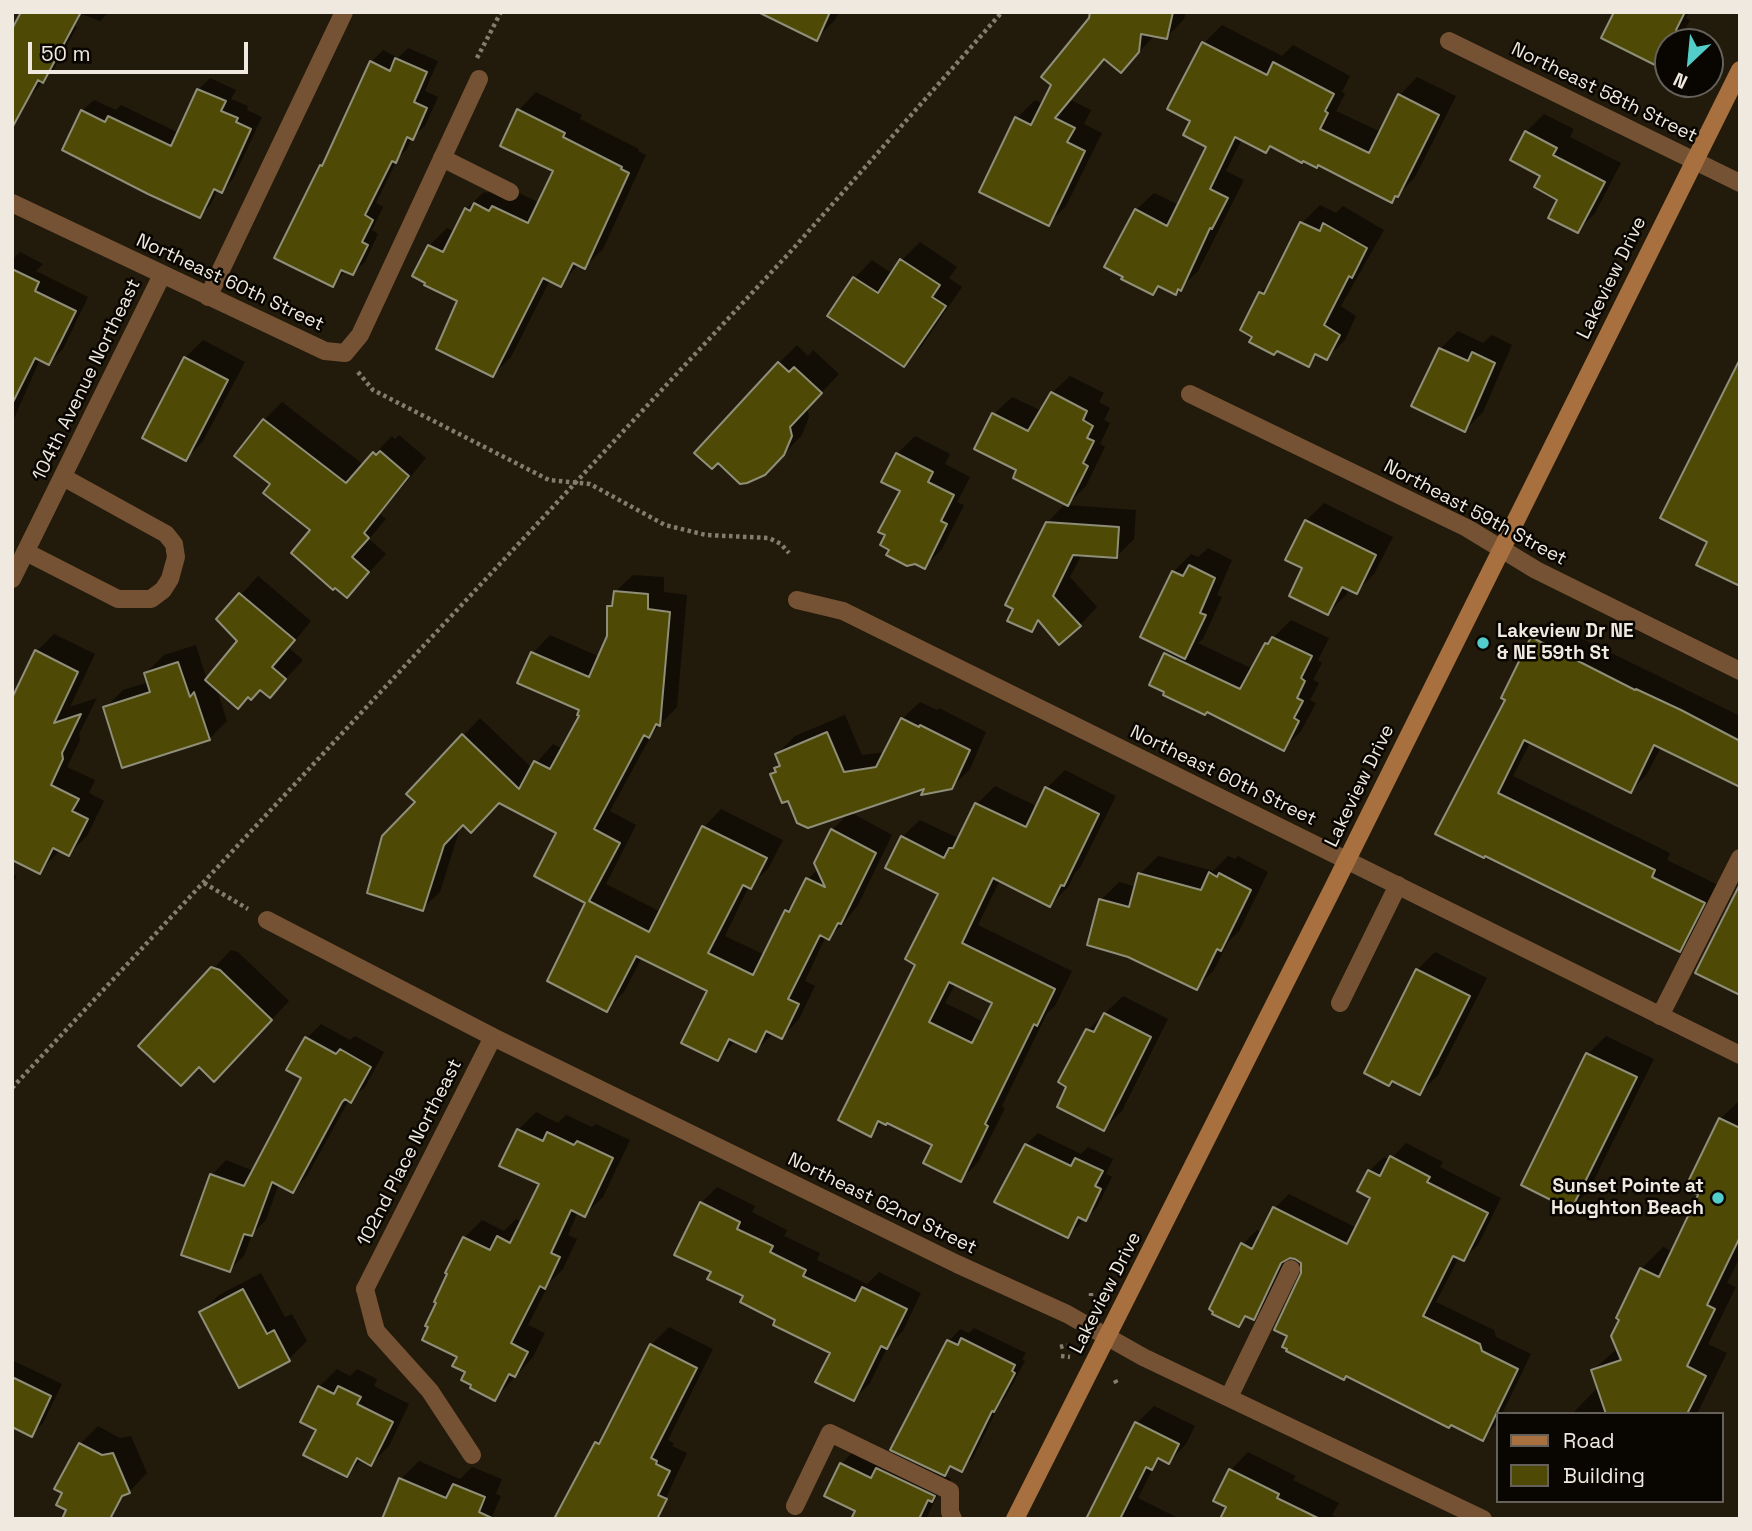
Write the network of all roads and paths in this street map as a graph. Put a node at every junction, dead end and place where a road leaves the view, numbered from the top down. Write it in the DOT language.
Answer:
graph roads {
  1 [pos="344,12"];
  2 [pos="501,12"];
  3 [pos="1002,12"];
  4 [pos="1449,41"];
  5 [pos="1740,70"];
  6 [pos="477,71"];
  7 [pos="442,158"];
  8 [pos="1695,160"];
  9 [pos="1740,183"];
  10 [pos="510,192"];
  11 [pos="12,203"];
  12 [pos="162,275"];
  13 [pos="208,297"];
  14 [pos="345,353"];
  15 [pos="1190,394"];
  16 [pos="63,477"];
  17 [pos="577,482"];
  18 [pos="1502,549"];
  19 [pos="26,552"];
  20 [pos="789,553"];
  21 [pos="12,579"];
  22 [pos="797,600"];
  23 [pos="1740,671"];
  24 [pos="1740,858"];
  25 [pos="1346,861"];
  26 [pos="204,883"];
  27 [pos="1398,886"];
  28 [pos="267,920"];
  29 [pos="1340,1003"];
  30 [pos="1660,1016"];
  31 [pos="493,1037"];
  32 [pos="1740,1055"];
  33 [pos="12,1088"];
  34 [pos="1291,1269"];
  35 [pos="1108,1337"];
  36 [pos="1067,1345"];
  37 [pos="1059,1347"];
  38 [pos="1061,1356"];
  39 [pos="1070,1357"];
  40 [pos="1229,1396"];
  41 [pos="472,1455"];
  42 [pos="795,1506"];
  43 [pos="953,1519"];
  44 [pos="1015,1519"];
  45 [pos="1483,1519"];
  1 -- 13 [label="street"];
  2 -- 6 [label="path"];
  3 -- 17 [label="path"];
  4 -- 8 [label="street, Northeast 58th Street"];
  5 -- 8 [label="street, Lakeview Drive"];
  6 -- 7 [label="street"];
  7 -- 10 [label="street"];
  7 -- 14 [label="street"];
  8 -- 9 [label="street, Northeast 58th Street"];
  8 -- 18 [label="street, Lakeview Drive"];
  11 -- 12 [label="street, Northeast 60th Street"];
  12 -- 13 [label="street, Northeast 60th Street"];
  12 -- 16 [label="street, 104th Avenue Northeast"];
  13 -- 14 [label="street, Northeast 60th Street"];
  14 -- 17 [label="path"];
  15 -- 18 [label="street, Northeast 59th Street"];
  16 -- 19 [label="street, 104th Avenue Northeast"];
  16 -- 19 [label="street"];
  17 -- 20 [label="path"];
  17 -- 26 [label="path"];
  18 -- 23 [label="street, Northeast 59th Street"];
  18 -- 25 [label="street, Lakeview Drive"];
  19 -- 21 [label="street, 104th Avenue Northeast"];
  22 -- 25 [label="street, Northeast 60th Street"];
  24 -- 30 [label="street"];
  25 -- 27 [label="street, Northeast 60th Street"];
  25 -- 35 [label="street, Lakeview Drive"];
  26 -- 28 [label="path"];
  26 -- 33 [label="path"];
  27 -- 29 [label="street"];
  27 -- 30 [label="street, Northeast 60th Street"];
  28 -- 31 [label="street, Northeast 62nd Street"];
  30 -- 32 [label="street, Northeast 60th Street"];
  31 -- 35 [label="street, Northeast 62nd Street"];
  31 -- 41 [label="street, 102nd Place Northeast"];
  34 -- 40 [label="street"];
  35 -- 40 [label="street, Northeast 62nd Street"];
  35 -- 44 [label="street, Lakeview Drive"];
  36 -- 37 [label="path"];
  38 -- 39 [label="path"];
  40 -- 45 [label="street, Northeast 62nd Street"];
  42 -- 43 [label="street"];
}
